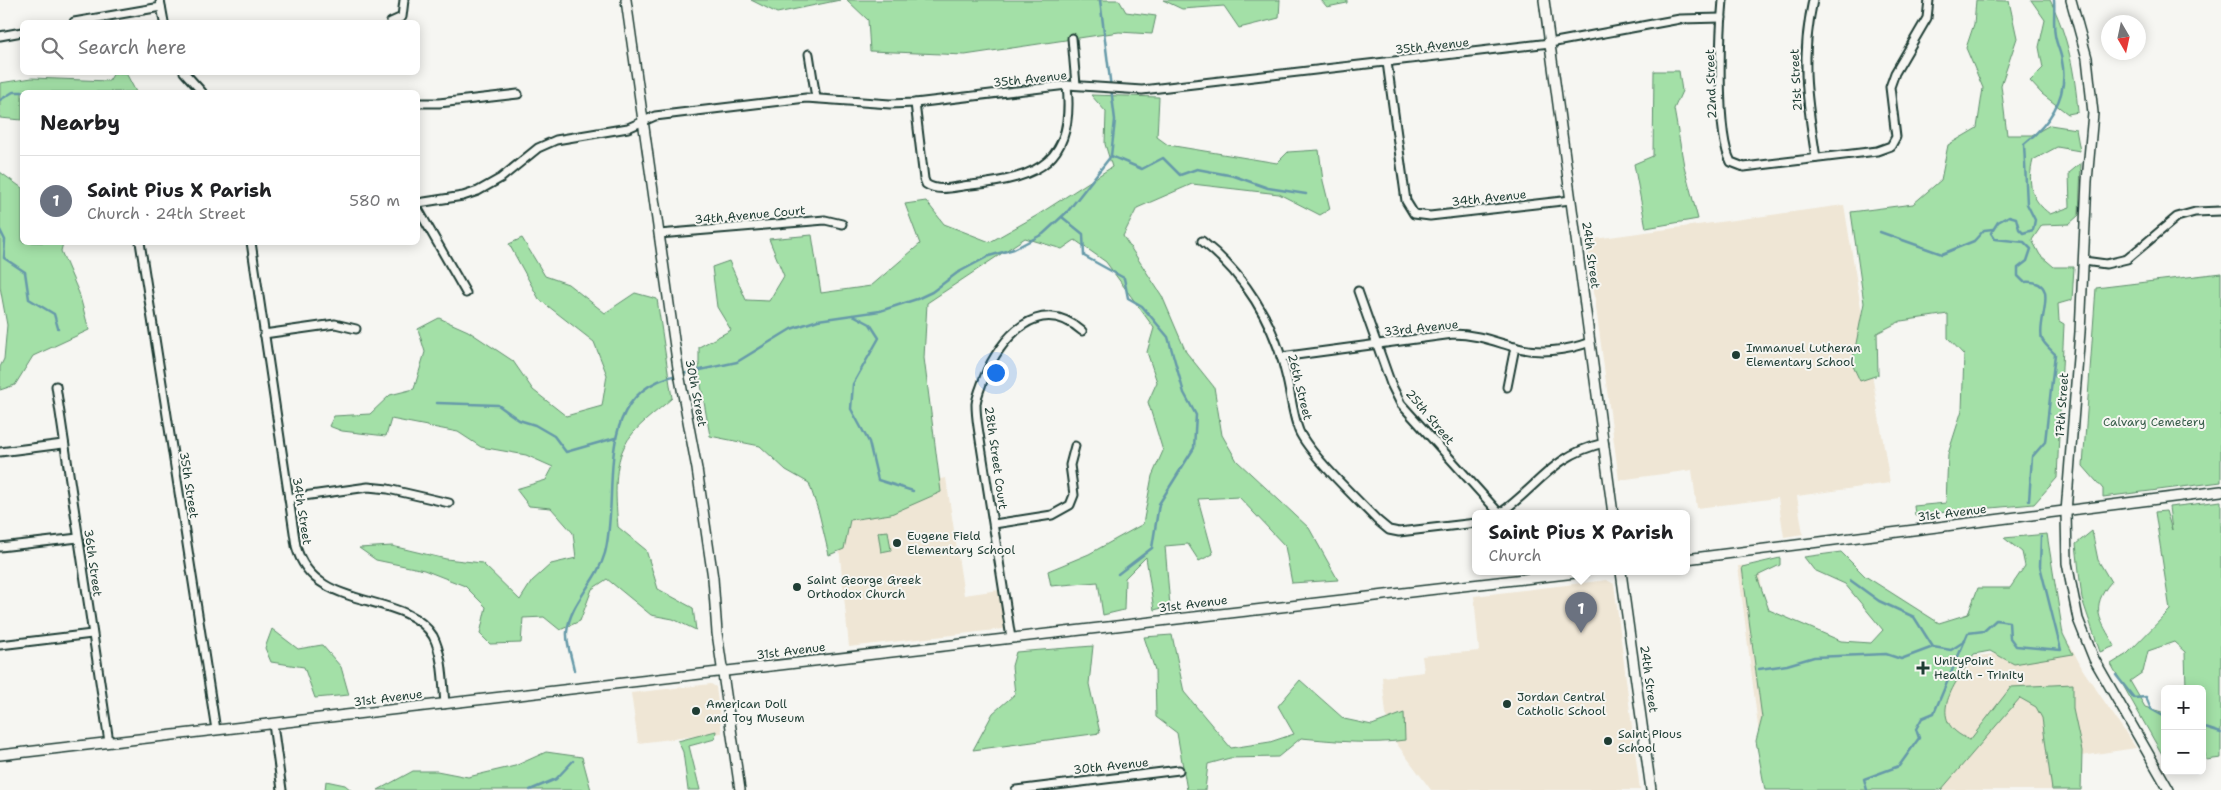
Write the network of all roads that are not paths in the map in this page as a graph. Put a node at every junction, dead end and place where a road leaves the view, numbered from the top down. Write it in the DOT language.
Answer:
graph roads {
  1 [pos="404,0"];
  2 [pos="626,0"];
  3 [pos="1544,0"];
  4 [pos="1723,0"];
  5 [pos="1813,0"];
  6 [pos="1929,0"];
  7 [pos="2071,0"];
  8 [pos="161,4"];
  9 [pos="1722,18"];
  10 [pos="84,20"];
  11 [pos="164,20"];
  12 [pos="395,20"];
  13 [pos="20,32"];
  14 [pos="0,36"];
  15 [pos="1072,38"];
  16 [pos="1550,43"];
  17 [pos="809,54"];
  18 [pos="1387,62"];
  19 [pos="187,75"];
  20 [pos="1068,85"];
  21 [pos="1076,85"];
  22 [pos="200,90"];
  23 [pos="518,94"];
  24 [pos="816,98"];
  25 [pos="420,103"];
  26 [pos="914,103"];
  27 [pos="644,122"];
  28 [pos="1816,158"];
  29 [pos="989,183"];
  30 [pos="990,193"];
  31 [pos="1571,200"];
  32 [pos="420,203"];
  33 [pos="2221,210"];
  34 [pos="420,212"];
  35 [pos="842,224"];
  36 [pos="659,234"];
  37 [pos="1202,242"];
  38 [pos="140,245"];
  39 [pos="251,245"];
  40 [pos="2084,261"];
  41 [pos="1358,291"];
  42 [pos="466,292"];
  43 [pos="356,329"];
  44 [pos="1082,332"];
  45 [pos="264,334"];
  46 [pos="1590,342"];
  47 [pos="1377,344"];
  48 [pos="1515,348"];
  49 [pos="1281,357"];
  50 [pos="56,386"];
  51 [pos="1507,387"];
  52 [pos="1604,443"];
  53 [pos="63,444"];
  54 [pos="1075,446"];
  55 [pos="0,452"];
  56 [pos="2221,492"];
  57 [pos="289,498"];
  58 [pos="449,503"];
  59 [pos="1495,510"];
  60 [pos="1504,510"];
  61 [pos="1612,510"];
  62 [pos="2066,512"];
  63 [pos="1472,523"];
  64 [pos="994,524"];
  65 [pos="78,538"];
  66 [pos="0,547"];
  67 [pos="1690,559"];
  68 [pos="1558,575"];
  69 [pos="1621,575"];
  70 [pos="92,634"];
  71 [pos="1011,638"];
  72 [pos="0,645"];
  73 [pos="723,671"];
  74 [pos="445,704"];
  75 [pos="273,724"];
  76 [pos="216,730"];
  77 [pos="109,742"];
  78 [pos="0,755"];
  79 [pos="1179,770"];
  80 [pos="282,790"];
  81 [pos="740,790"];
  82 [pos="1016,790"];
  83 [pos="1651,790"];
  84 [pos="2169,790"];
  1 -- 12 [label="street"];
  2 -- 27 [label="street, 30th Street"];
  3 -- 16 [label="street, 24th Street"];
  4 -- 9 [label="street, 22nd Street"];
  5 -- 28 [label="street, 21st Street"];
  6 -- 28 [label="street"];
  7 -- 40 [label="street, 17th Street"];
  8 -- 10 [label="street"];
  8 -- 11 [label="street"];
  9 -- 16 [label="street, 35th Avenue"];
  9 -- 28 [label="street, 22nd Street"];
  13 -- 14 [label="street"];
  15 -- 21 [label="street"];
  16 -- 18 [label="street, 35th Avenue"];
  16 -- 31 [label="street, 24th Street"];
  17 -- 24 [label="street"];
  18 -- 21 [label="street, 35th Avenue"];
  18 -- 31 [label="street, 34th Avenue"];
  19 -- 22 [label="street"];
  20 -- 21 [label="street, 35th Avenue"];
  20 -- 26 [label="street, 35th Avenue"];
  20 -- 29 [label="street"];
  23 -- 25 [label="street"];
  24 -- 26 [label="street, 35th Avenue"];
  24 -- 27 [label="street, 35th Avenue"];
  26 -- 29 [label="street"];
  27 -- 32 [label="street, 35th Avenue"];
  27 -- 36 [label="street, 30th Street"];
  29 -- 30 [label="street"];
  31 -- 46 [label="street, 24th Street"];
  33 -- 40 [label="street"];
  34 -- 42 [label="street"];
  35 -- 36 [label="street, 34th Avenue Court"];
  36 -- 73 [label="street, 30th Street"];
  37 -- 49 [label="street, 26th Street"];
  38 -- 76 [label="street, 35th Street"];
  39 -- 45 [label="street, 34th Street"];
  40 -- 62 [label="street, 17th Street"];
  41 -- 47 [label="street, 25th Street"];
  43 -- 45 [label="street"];
  44 -- 64 [label="street, 28th Street Court"];
  45 -- 57 [label="street, 34th Street"];
  46 -- 48 [label="street, 33rd Avenue"];
  46 -- 52 [label="street, 24th Street"];
  47 -- 48 [label="street, 33rd Avenue"];
  47 -- 49 [label="street, 33rd Avenue"];
  47 -- 59 [label="street, 25th Street"];
  48 -- 51 [label="street"];
  49 -- 63 [label="street, 26th Street"];
  50 -- 53 [label="street, 36th Street"];
  52 -- 60 [label="street"];
  52 -- 61 [label="street, 24th Street"];
  53 -- 55 [label="street"];
  53 -- 65 [label="street, 36th Street"];
  54 -- 64 [label="street"];
  56 -- 62 [label="street, 31st Avenue"];
  57 -- 58 [label="street"];
  57 -- 74 [label="street, 34th Street"];
  62 -- 67 [label="street, 31st Avenue"];
  62 -- 84 [label="street, 17th Street"];
  64 -- 71 [label="street, 28th Street Court"];
  65 -- 66 [label="street"];
  65 -- 70 [label="street, 36th Street"];
  68 -- 71 [label="street, 31st Avenue"];
  69 -- 83 [label="street, 24th Street"];
  70 -- 72 [label="street"];
  70 -- 77 [label="street, 36th Street"];
  71 -- 73 [label="street, 31st Avenue"];
  73 -- 74 [label="street, 31st Avenue"];
  73 -- 81 [label="street, 30th Street"];
  74 -- 75 [label="street, 31st Avenue"];
  75 -- 76 [label="street, 31st Avenue"];
  75 -- 80 [label="street"];
  76 -- 77 [label="street, 31st Avenue"];
  77 -- 78 [label="street, 31st Avenue"];
  79 -- 82 [label="street, 30th Avenue"];
}
